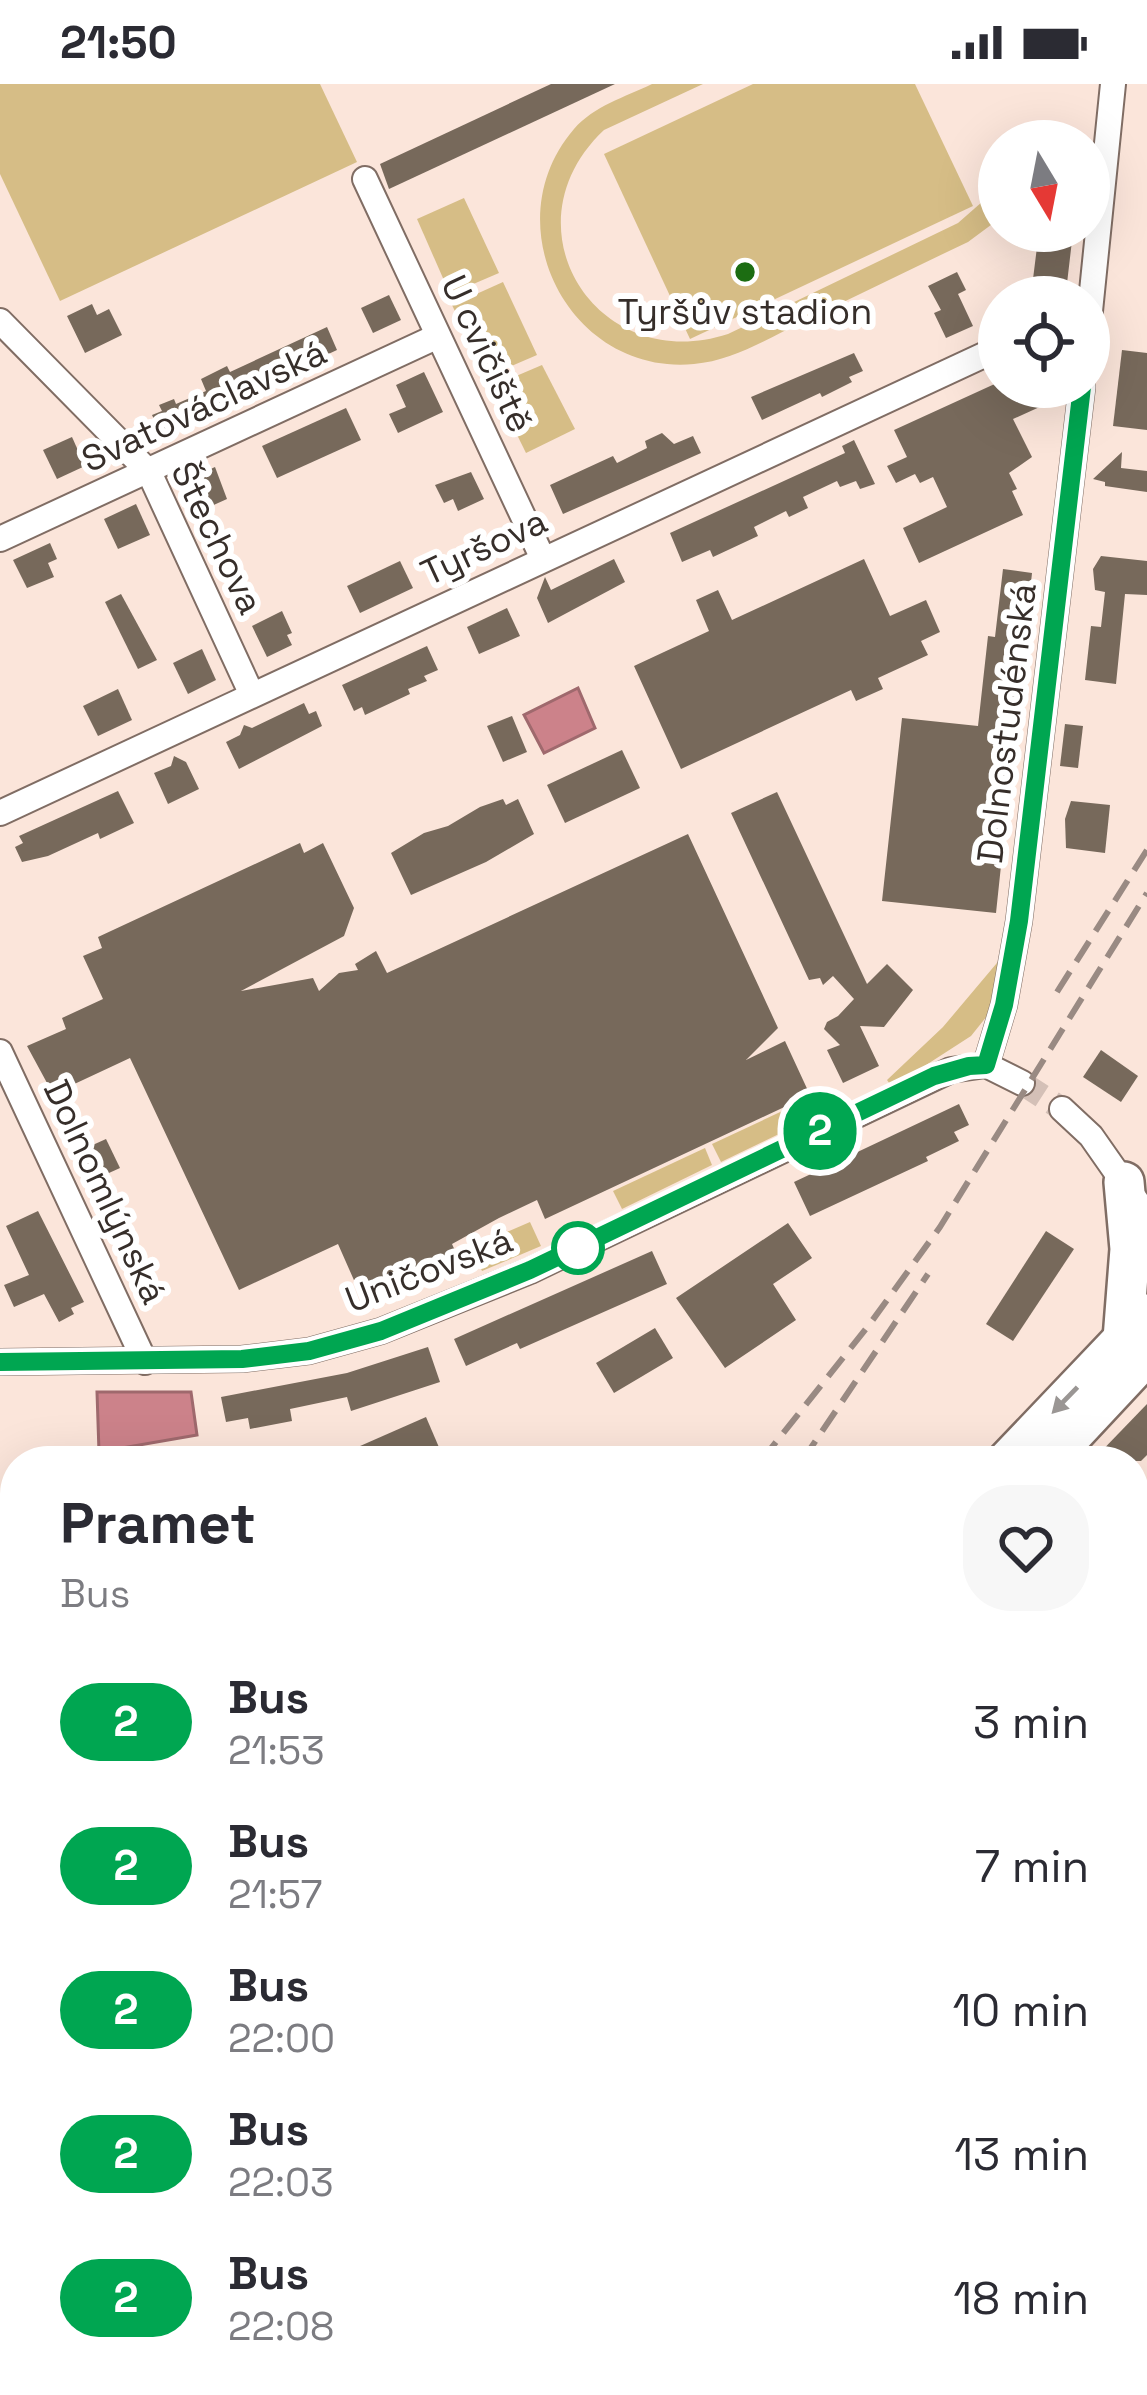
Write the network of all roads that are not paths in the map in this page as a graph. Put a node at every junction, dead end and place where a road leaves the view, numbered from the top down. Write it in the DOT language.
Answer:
graph roads {
  1 [pos="1113,84"];
  2 [pos="365,179"];
  3 [pos="1093,276"];
  4 [pos="0,320"];
  5 [pos="438,336"];
  6 [pos="978,358"];
  7 [pos="1080,408"];
  8 [pos="149,472"];
  9 [pos="0,539"];
  10 [pos="543,559"];
  11 [pos="252,695"];
  12 [pos="0,812"];
  13 [pos="0,1052"];
  14 [pos="986,1065"];
  15 [pos="1022,1083"];
  16 [pos="1062,1108"];
  17 [pos="1136,1188"];
  18 [pos="1147,1216"];
  19 [pos="1136,1354"];
  20 [pos="0,1362"];
  21 [pos="145,1362"];
  22 [pos="1025,1446"];
  23 [pos="1060,1446"];
  1 -- 3 [label="street"];
  2 -- 5 [label="street, U cvičiště"];
  4 -- 8 [label="street, Štechova"];
  5 -- 8 [label="street, Svatováclavská"];
  5 -- 10 [label="street, U cvičiště"];
  6 -- 10 [label="street, Tyršova"];
  7 -- 14 [label="street, Dolnostudénská"];
  8 -- 9 [label="street, Svatováclavská"];
  8 -- 11 [label="street, Štechova"];
  10 -- 11 [label="street, Tyršova"];
  11 -- 12 [label="street, Tyršova"];
  13 -- 21 [label="street, Dolnomlýnská"];
  14 -- 15 [label="street"];
  14 -- 21 [label="street, Uničovská"];
  16 -- 17 [label="street"];
  17 -- 18 [label="street"];
  17 -- 19 [label="main road"];
  19 -- 22 [label="main road, one-way"];
  19 -- 23 [label="main road"];
  20 -- 21 [label="street, Uničovská"];
}
